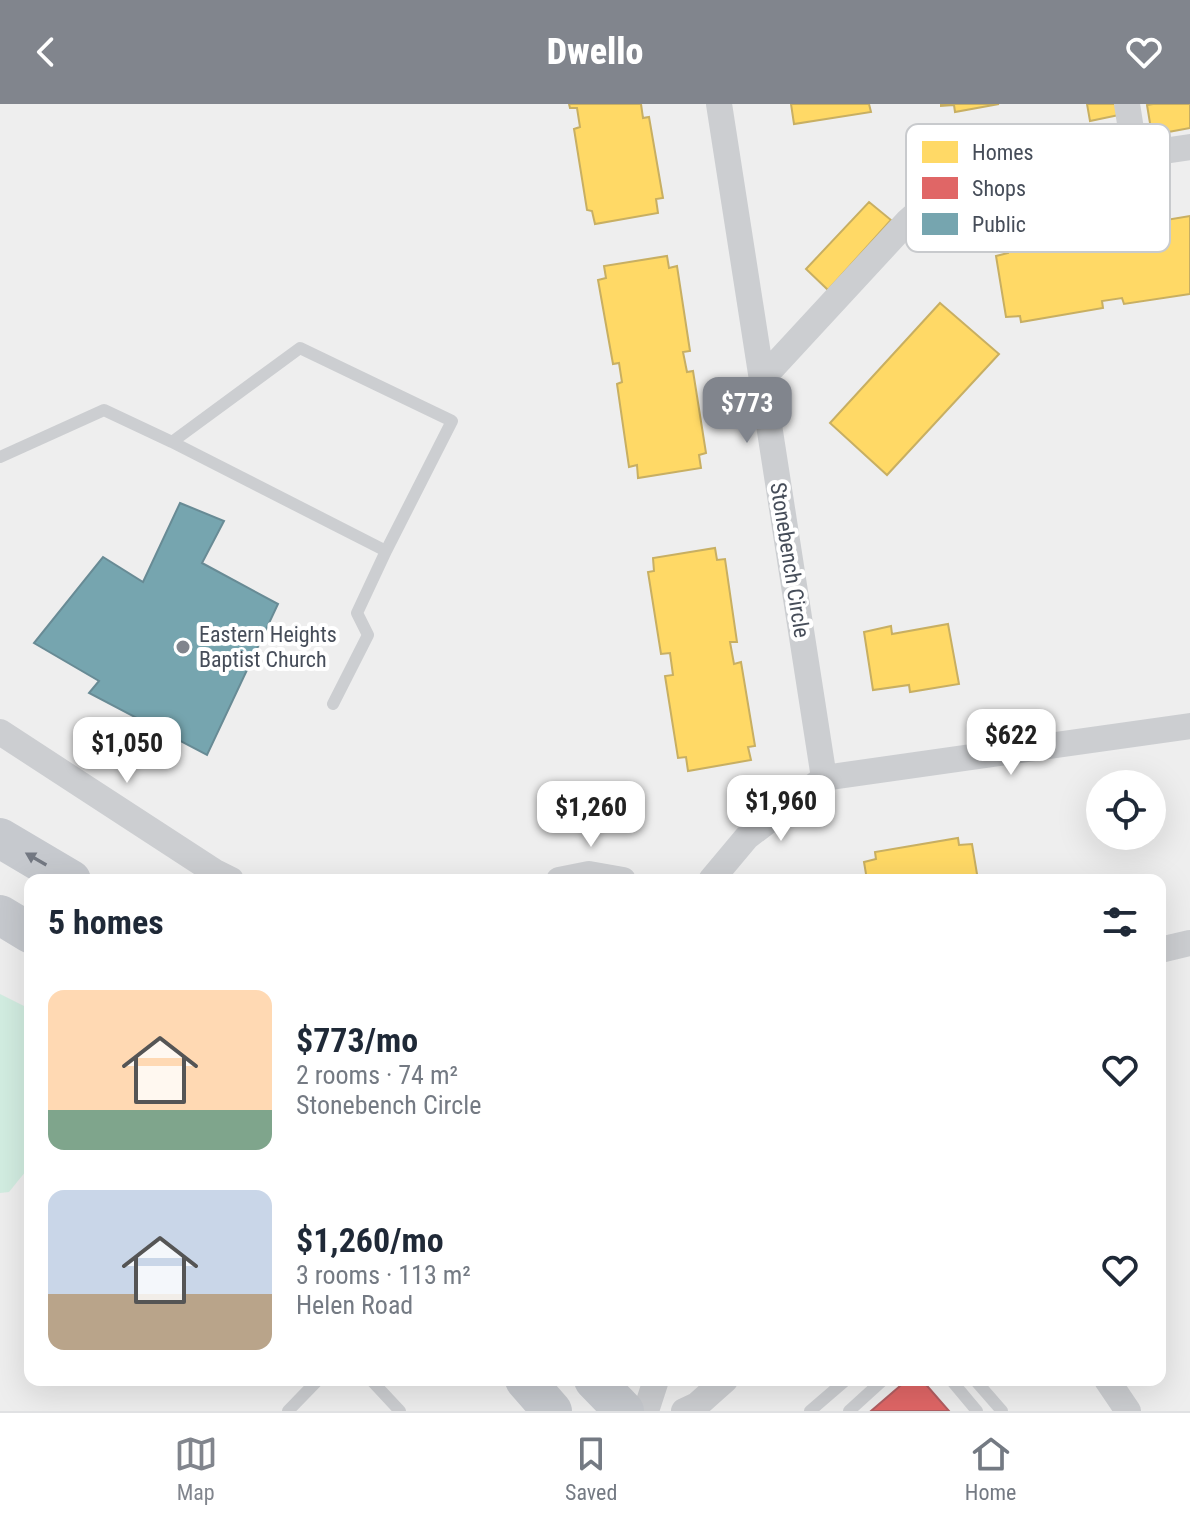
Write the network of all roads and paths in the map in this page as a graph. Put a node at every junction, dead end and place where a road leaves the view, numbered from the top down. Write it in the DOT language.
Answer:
graph roads {
  1 [pos="719,104"];
  2 [pos="1127,104"];
  3 [pos="1130,124"];
  4 [pos="1190,147"];
  5 [pos="1170,150"];
  6 [pos="906,223"];
  7 [pos="762,379"];
  8 [pos="172,442"];
  9 [pos="0,457"];
  10 [pos="386,551"];
  11 [pos="333,704"];
  12 [pos="1190,726"];
  13 [pos="0,732"];
  14 [pos="824,778"];
  15 [pos="0,838"];
  16 [pos="61,874"];
  17 [pos="219,874"];
  18 [pos="716,874"];
  19 [pos="0,915"];
  20 [pos="24,929"];
  21 [pos="1190,943"];
  22 [pos="1166,949"];
  23 [pos="312,1386"];
  24 [pos="377,1386"];
  25 [pos="530,1386"];
  26 [pos="600,1386"];
  27 [pos="654,1386"];
  28 [pos="718,1386"];
  29 [pos="839,1386"];
  30 [pos="876,1386"];
  31 [pos="956,1386"];
  32 [pos="980,1386"];
  33 [pos="1111,1386"];
  34 [pos="288,1411"];
  35 [pos="400,1411"];
  36 [pos="552,1411"];
  37 [pos="624,1411"];
  38 [pos="646,1411"];
  39 [pos="684,1411"];
  40 [pos="810,1411"];
  41 [pos="849,1411"];
  42 [pos="977,1411"];
  43 [pos="1002,1411"];
  44 [pos="1128,1411"];
  1 -- 7 [label="street, Stonebench Circle"];
  2 -- 3 [label="street"];
  4 -- 5 [label="street"];
  6 -- 7 [label="street"];
  7 -- 14 [label="street, Stonebench Circle"];
  8 -- 9 [label="lane"];
  8 -- 10 [label="lane"];
  8 -- 10 [label="lane"];
  10 -- 11 [label="lane"];
  12 -- 14 [label="street"];
  13 -- 17 [label="street"];
  14 -- 18 [label="street"];
  16 -- 15 [label="main road, one-way"];
  19 -- 20 [label="main road"];
  21 -- 22 [label="street"];
  23 -- 34 [label="lane"];
  24 -- 35 [label="lane"];
  25 -- 36 [label="main road"];
  26 -- 37 [label="main road"];
  27 -- 38 [label="street"];
  28 -- 39 [label="street"];
  29 -- 40 [label="lane"];
  30 -- 41 [label="lane"];
  31 -- 42 [label="lane"];
  32 -- 43 [label="lane"];
  33 -- 44 [label="street"];
}
